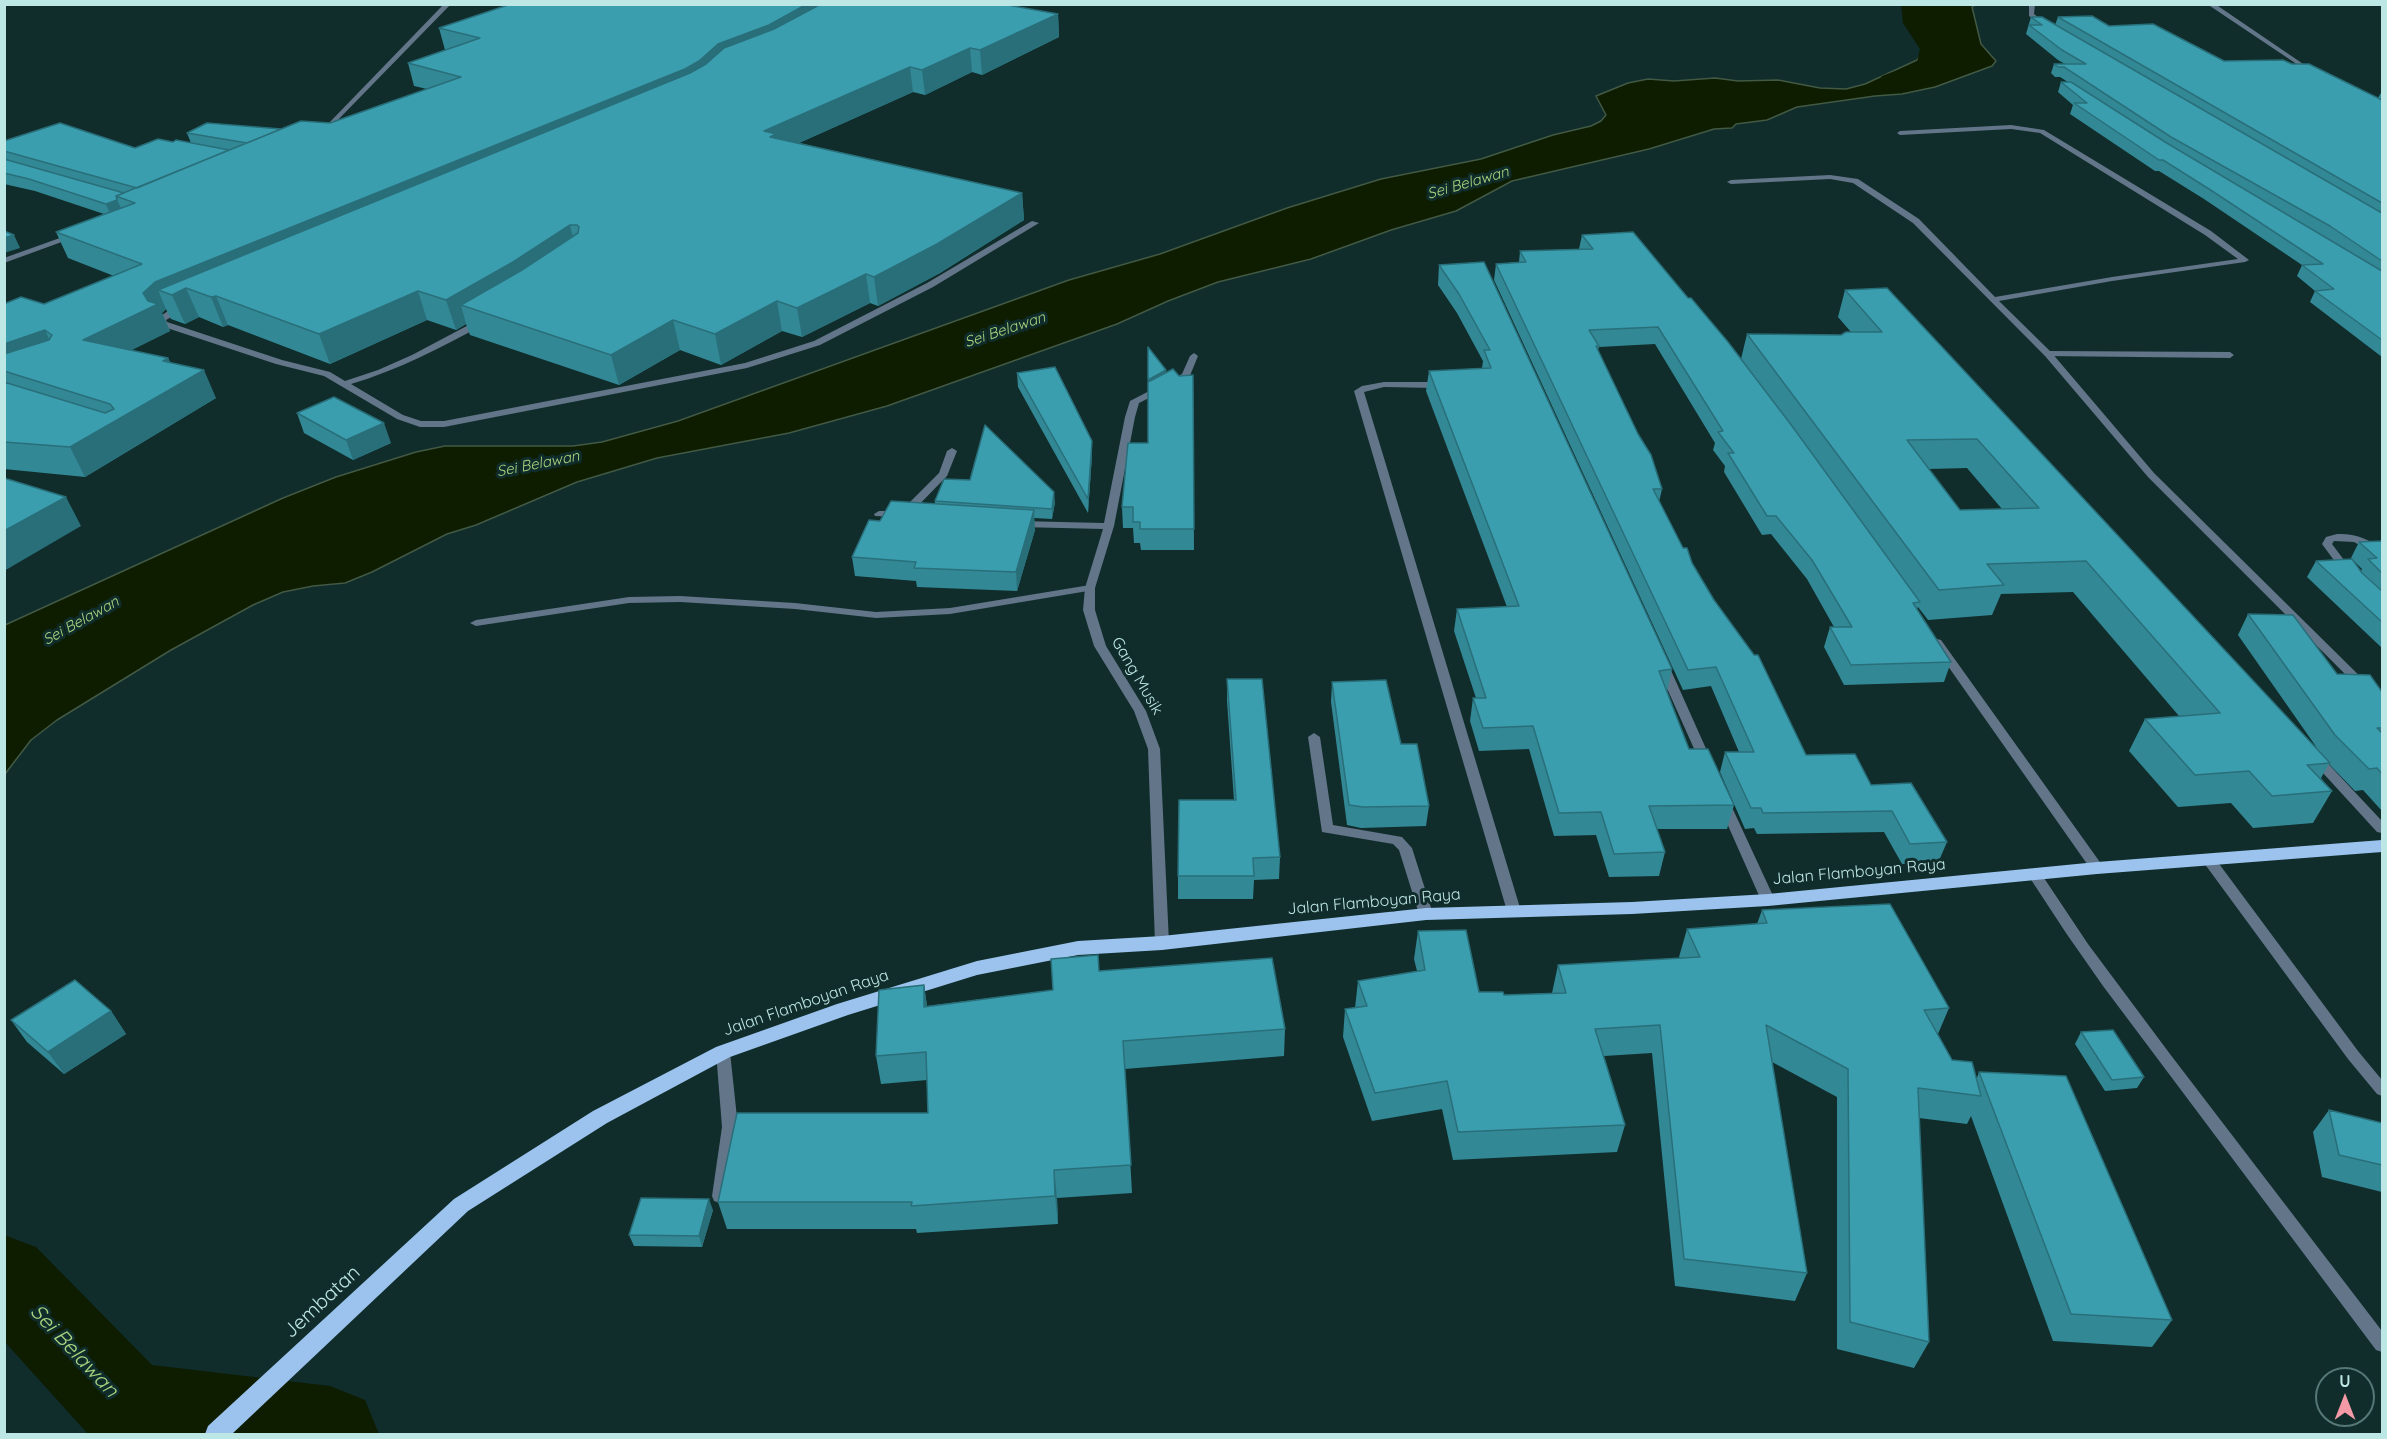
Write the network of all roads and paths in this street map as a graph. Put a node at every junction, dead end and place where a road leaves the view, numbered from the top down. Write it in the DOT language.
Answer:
graph roads {
  1 [pos="448,4"];
  2 [pos="2032,4"];
  3 [pos="2210,4"];
  4 [pos="2050,28"];
  5 [pos="2321,77"];
  6 [pos="1900,132"];
  7 [pos="315,136"];
  8 [pos="1731,182"];
  9 [pos="1035,223"];
  10 [pos="86,231"];
  11 [pos="4,261"];
  12 [pos="1993,300"];
  13 [pos="191,304"];
  14 [pos="489,317"];
  15 [pos="2048,354"];
  16 [pos="2230,355"];
  17 [pos="1194,356"];
  18 [pos="346,383"];
  19 [pos="1435,385"];
  20 [pos="952,451"];
  21 [pos="904,513"];
  22 [pos="879,514"];
  23 [pos="916,514"];
  24 [pos="1010,523"];
  25 [pos="1109,526"];
  26 [pos="2382,554"];
  27 [pos="2358,585"];
  28 [pos="1090,588"];
  29 [pos="476,623"];
  30 [pos="1929,631"];
  31 [pos="1657,652"];
  32 [pos="2382,704"];
  33 [pos="1314,737"];
  34 [pos="2310,752"];
  35 [pos="1710,771"];
  36 [pos="1720,792"];
  37 [pos="2382,829"];
  38 [pos="2382,846"];
  39 [pos="2209,860"];
  40 [pos="2097,868"];
  41 [pos="2035,875"];
  42 [pos="1768,900"];
  43 [pos="1514,912"];
  44 [pos="1426,914"];
  45 [pos="1162,943"];
  46 [pos="723,1052"];
  47 [pos="2382,1090"];
  48 [pos="720,1196"];
  49 [pos="461,1205"];
  50 [pos="2382,1344"];
  51 [pos="216,1434"];
  1 -- 7 [label="street"];
  2 -- 4 [label="street"];
  3 -- 5 [label="street"];
  6 -- 12 [label="street"];
  8 -- 12 [label="street"];
  9 -- 18 [label="street"];
  10 -- 11 [label="street"];
  12 -- 15 [label="street"];
  13 -- 18 [label="street"];
  14 -- 18 [label="street"];
  15 -- 16 [label="street"];
  15 -- 32 [label="street"];
  17 -- 25 [label="street, Gang Musik"];
  19 -- 43 [label="street"];
  20 -- 21 [label="street"];
  21 -- 22 [label="street"];
  21 -- 23 [label="street"];
  24 -- 25 [label="street"];
  25 -- 28 [label="street, Gang Musik"];
  26 -- 27 [label="street"];
  28 -- 29 [label="street"];
  28 -- 45 [label="street, Gang Musik"];
  30 -- 40 [label="street"];
  31 -- 35 [label="street"];
  33 -- 44 [label="street"];
  34 -- 37 [label="street"];
  36 -- 42 [label="street"];
  38 -- 39 [label="main road, Jalan Flamboyan Raya"];
  39 -- 40 [label="main road, Jalan Flamboyan Raya"];
  39 -- 47 [label="street"];
  40 -- 41 [label="main road, Jalan Flamboyan Raya"];
  41 -- 42 [label="main road, Jalan Flamboyan Raya"];
  41 -- 50 [label="street"];
  42 -- 43 [label="main road, Jalan Flamboyan Raya"];
  43 -- 44 [label="main road, Jalan Flamboyan Raya"];
  44 -- 45 [label="main road, Jalan Flamboyan Raya"];
  45 -- 46 [label="main road, Jalan Flamboyan Raya"];
  46 -- 48 [label="street"];
  46 -- 49 [label="main road, Jalan Flamboyan Raya"];
  49 -- 51 [label="main road, Jembatan"];
}
